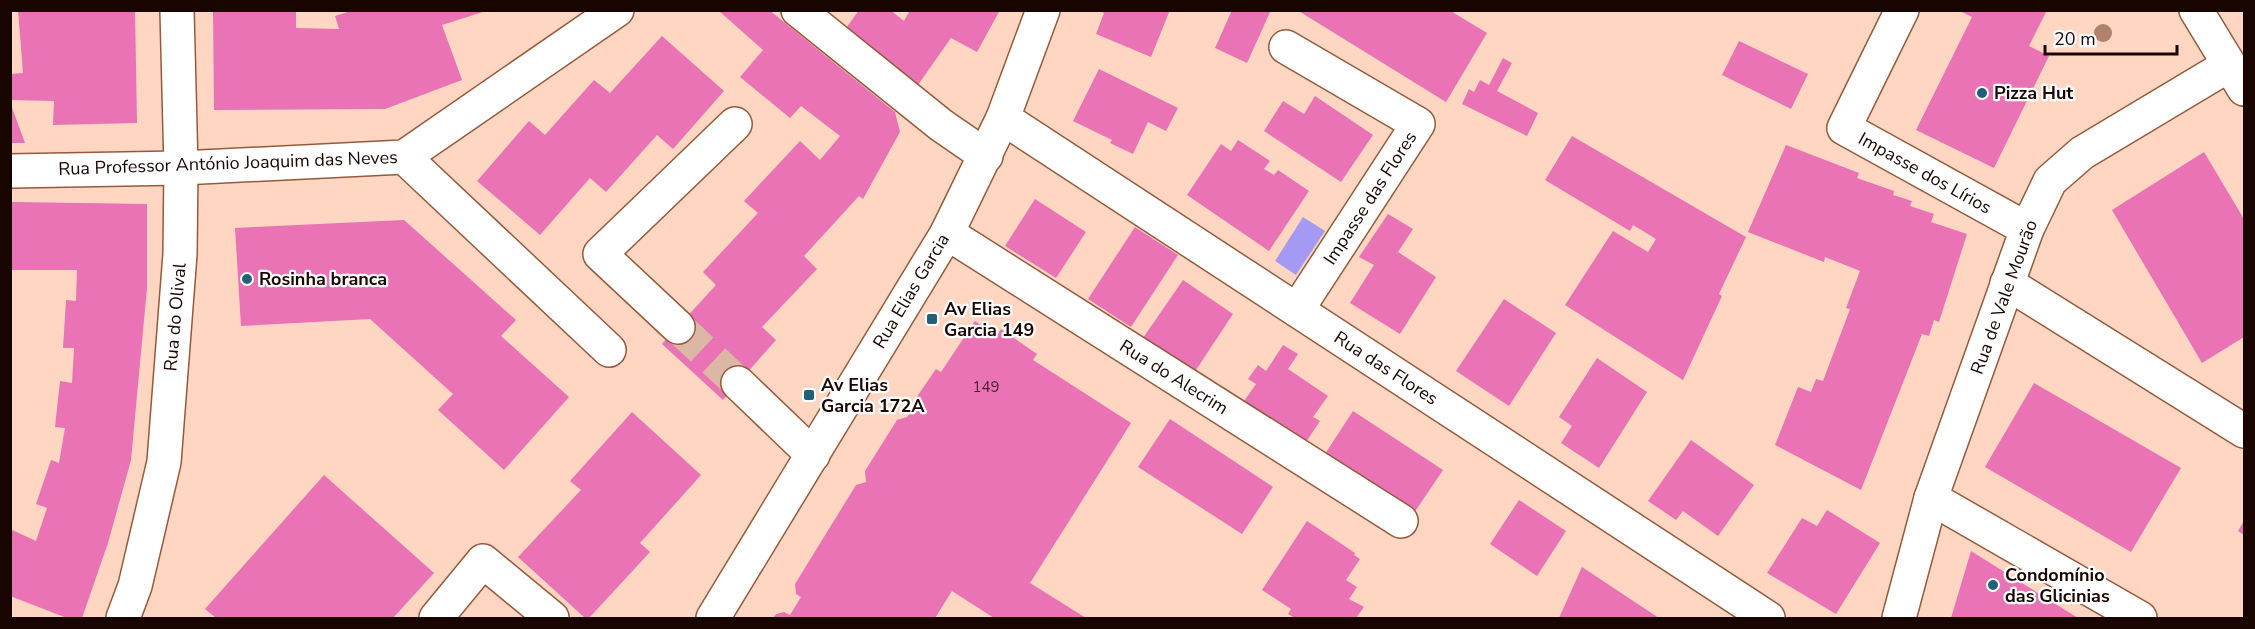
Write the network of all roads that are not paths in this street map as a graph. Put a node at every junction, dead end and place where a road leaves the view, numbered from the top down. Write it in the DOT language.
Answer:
graph roads {
  1 [pos="177,10"];
  2 [pos="617,10"];
  3 [pos="798,10"];
  4 [pos="1042,10"];
  5 [pos="1902,10"];
  6 [pos="2196,10"];
  7 [pos="1286,47"];
  8 [pos="2237,77"];
  9 [pos="1003,118"];
  10 [pos="735,124"];
  11 [pos="986,156"];
  12 [pos="404,157"];
  13 [pos="181,168"];
  14 [pos="10,171"];
  15 [pos="2027,228"];
  16 [pos="947,233"];
  17 [pos="2007,283"];
  18 [pos="1297,310"];
  19 [pos="678,327"];
  20 [pos="609,350"];
  21 [pos="738,382"];
  22 [pos="2244,431"];
  23 [pos="813,455"];
  24 [pos="1931,498"];
  25 [pos="1401,521"];
  26 [pos="123,618"];
  27 [pos="436,618"];
  28 [pos="552,618"];
  29 [pos="713,618"];
  30 [pos="1768,618"];
  31 [pos="1899,618"];
  32 [pos="2140,618"];
  1 -- 13 [label="street, Rua do Olival"];
  2 -- 12 [label="street, Rua Professor António Joaquim das Neves"];
  3 -- 11 [label="street"];
  4 -- 9 [label="street, Rua Elias Garcia"];
  5 -- 15 [label="street, Impasse dos Lírios"];
  6 -- 8 [label="street"];
  7 -- 18 [label="street, Impasse das Flores"];
  8 -- 15 [label="street, Rua de Vale Mourão"];
  9 -- 11 [label="street, Rua Elias Garcia"];
  9 -- 18 [label="street, Rua das Flores"];
  10 -- 19 [label="street"];
  11 -- 16 [label="street, Rua Elias Garcia"];
  12 -- 13 [label="street, Rua Professor António Joaquim das Neves"];
  12 -- 20 [label="street"];
  13 -- 14 [label="street, Rua Professor António Joaquim das Neves"];
  13 -- 26 [label="street, Rua do Olival"];
  15 -- 17 [label="street, Rua de Vale Mourão"];
  16 -- 23 [label="street, Rua Elias Garcia"];
  16 -- 25 [label="street, Rua do Alecrim"];
  17 -- 22 [label="street"];
  17 -- 24 [label="street, Rua de Vale Mourão"];
  18 -- 30 [label="street, Rua das Flores"];
  21 -- 23 [label="street"];
  23 -- 29 [label="street, Rua Elias Garcia"];
  24 -- 31 [label="street, Rua de Vale Mourão"];
  24 -- 32 [label="street"];
  27 -- 28 [label="street"];
}
